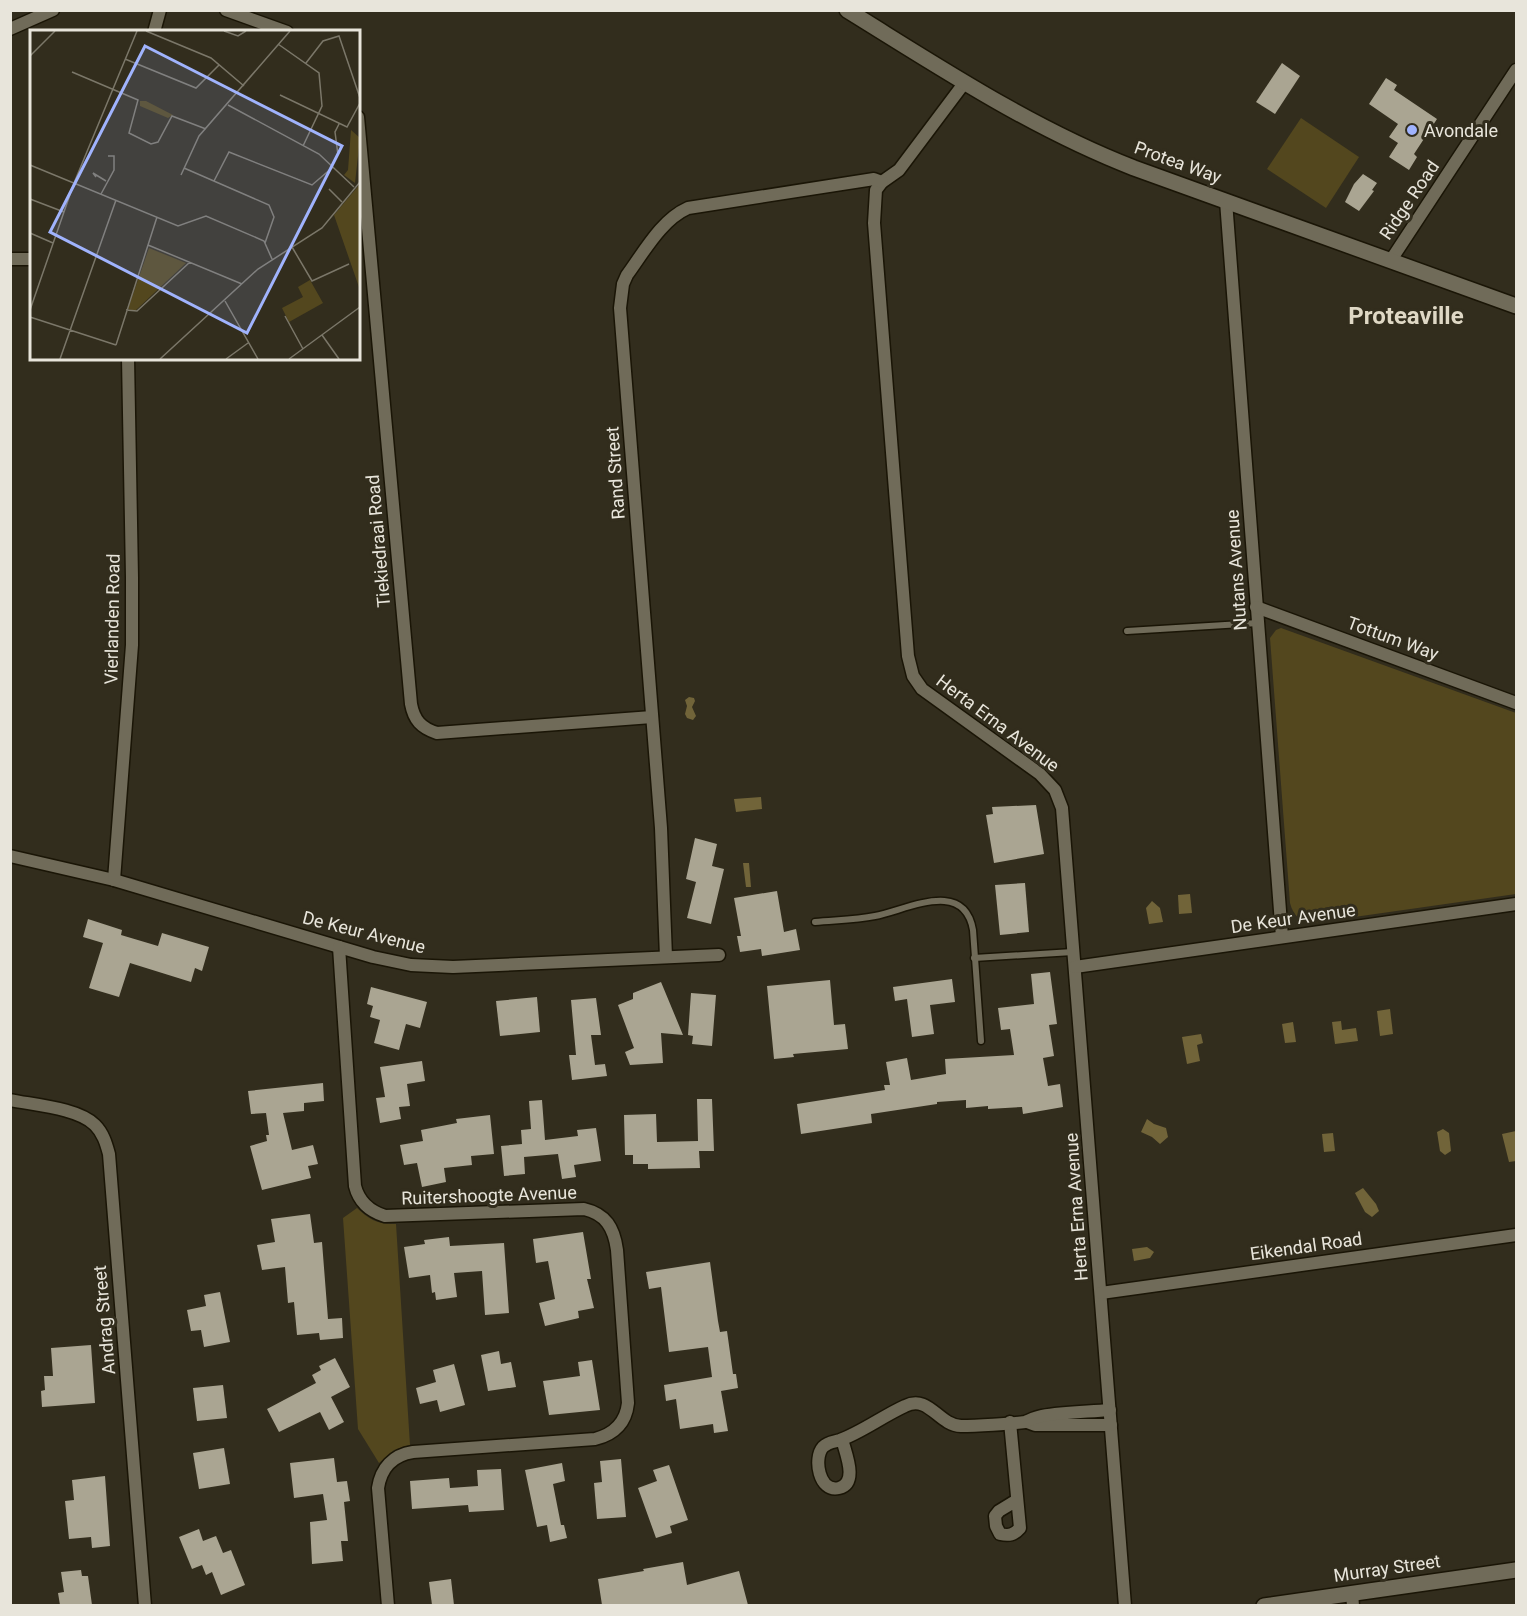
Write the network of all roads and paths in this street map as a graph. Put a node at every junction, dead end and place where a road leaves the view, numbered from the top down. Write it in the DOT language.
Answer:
graph roads {
  1 [pos="53,10"];
  2 [pos="160,10"];
  3 [pos="226,10"];
  4 [pos="847,10"];
  5 [pos="10,29"];
  6 [pos="155,30"];
  7 [pos="281,30"];
  8 [pos="1516,70"];
  9 [pos="964,82"];
  10 [pos="360,139"];
  11 [pos="882,182"];
  12 [pos="1226,201"];
  13 [pos="10,259"];
  14 [pos="30,259"];
  15 [pos="1390,260"];
  16 [pos="1516,306"];
  17 [pos="128,360"];
  18 [pos="1257,607"];
  19 [pos="1258,623"];
  20 [pos="1127,631"];
  21 [pos="1516,703"];
  22 [pos="652,717"];
  23 [pos="10,856"];
  24 [pos="114,880"];
  25 [pos="1516,904"];
  26 [pos="815,922"];
  27 [pos="1282,938"];
  28 [pos="339,947"];
  29 [pos="1074,951"];
  30 [pos="719,955"];
  31 [pos="666,957"];
  32 [pos="974,958"];
  33 [pos="1075,967"];
  34 [pos="981,1041"];
  35 [pos="10,1100"];
  36 [pos="1516,1235"];
  37 [pos="1101,1293"];
  38 [pos="1110,1410"];
  39 [pos="1062,1420"];
  40 [pos="1010,1422"];
  41 [pos="1111,1425"];
  42 [pos="842,1439"];
  43 [pos="1017,1500"];
  44 [pos="1516,1570"];
  45 [pos="1353,1599"];
  46 [pos="145,1605"];
  47 [pos="388,1605"];
  48 [pos="1125,1605"];
  49 [pos="1264,1605"];
  1 -- 5 [label="street"];
  2 -- 6 [label="street"];
  3 -- 7 [label="street"];
  4 -- 9 [label="street, Protea Way"];
  8 -- 15 [label="street, Ridge Road"];
  9 -- 11 [label="street"];
  9 -- 12 [label="street, Protea Way"];
  10 -- 22 [label="street, Tiekiedraai Road"];
  11 -- 22 [label="street, Rand Street"];
  11 -- 29 [label="street, Herta Erna Avenue"];
  12 -- 15 [label="street, Protea Way"];
  12 -- 18 [label="street, Nutans Avenue"];
  13 -- 14 [label="street"];
  15 -- 16 [label="street, Protea Way"];
  17 -- 24 [label="street, Vierlanden Road"];
  18 -- 19 [label="street, Nutans Avenue"];
  18 -- 21 [label="street, Tottum Way"];
  19 -- 20 [label="lane"];
  19 -- 27 [label="street, Nutans Avenue"];
  22 -- 31 [label="street, Rand Street"];
  23 -- 24 [label="street, De Keur Avenue"];
  24 -- 28 [label="street, De Keur Avenue"];
  25 -- 27 [label="street, De Keur Avenue"];
  26 -- 32 [label="lane"];
  27 -- 33 [label="street, De Keur Avenue"];
  28 -- 31 [label="street, De Keur Avenue"];
  28 -- 47 [label="street, Ruitershoogte Avenue"];
  29 -- 32 [label="lane"];
  29 -- 33 [label="street, Herta Erna Avenue"];
  30 -- 31 [label="street, De Keur Avenue"];
  32 -- 34 [label="lane"];
  33 -- 37 [label="street, Herta Erna Avenue"];
  35 -- 46 [label="street, Andrag Street"];
  36 -- 37 [label="street, Eikendal Road"];
  37 -- 38 [label="street, Herta Erna Avenue"];
  38 -- 39 [label="street"];
  38 -- 41 [label="street, Herta Erna Avenue"];
  39 -- 40 [label="street"];
  39 -- 41 [label="street"];
  40 -- 42 [label="street"];
  40 -- 43 [label="street"];
  41 -- 48 [label="street, Herta Erna Avenue"];
  44 -- 45 [label="street, Murray Street"];
  45 -- 49 [label="street, Murray Street"];
}
